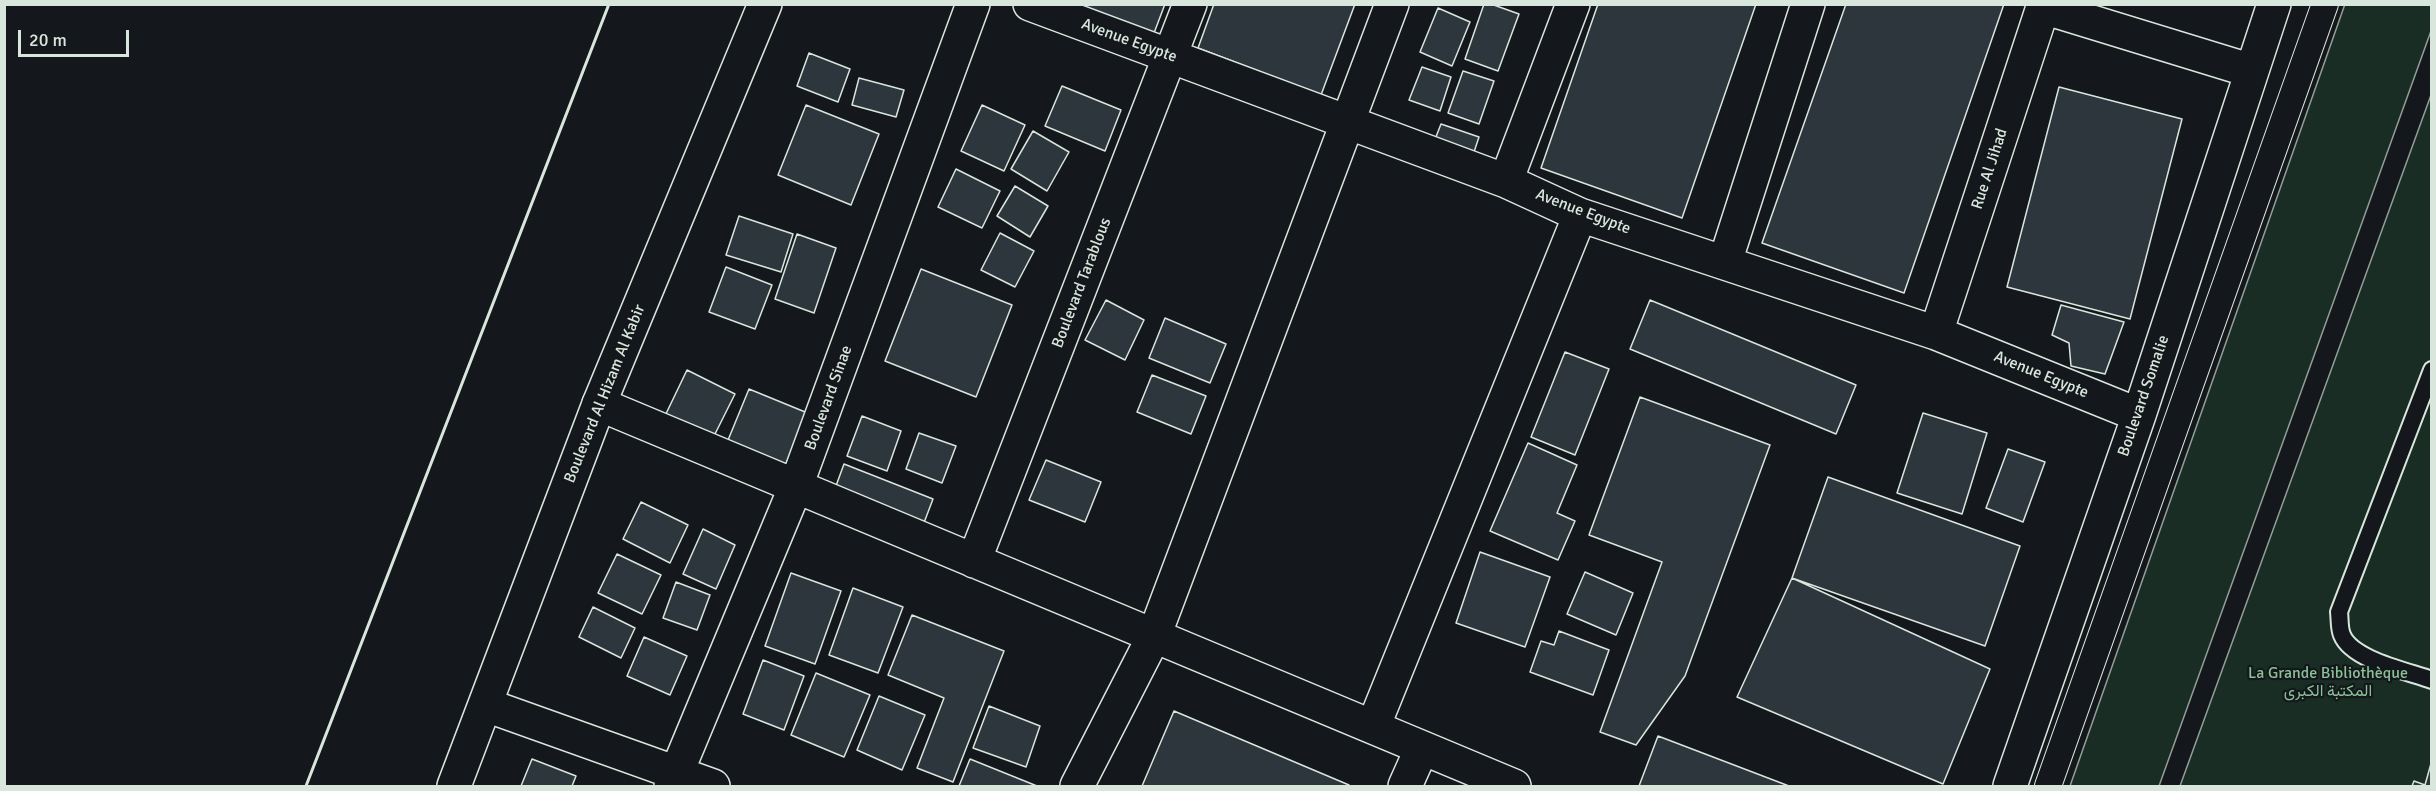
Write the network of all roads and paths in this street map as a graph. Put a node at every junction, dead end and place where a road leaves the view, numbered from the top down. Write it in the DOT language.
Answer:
graph roads {
  1 [pos="765,4"];
  2 [pos="973,4"];
  3 [pos="1030,4"];
  4 [pos="1190,4"];
  5 [pos="1392,4"];
  6 [pos="1573,4"];
  7 [pos="1808,4"];
  8 [pos="2274,4"];
  9 [pos="2325,4"];
  10 [pos="2044,6"];
  11 [pos="1170,56"];
  12 [pos="2252,71"];
  13 [pos="1348,122"];
  14 [pos="1506,181"];
  15 [pos="1580,215"];
  16 [pos="1725,262"];
  17 [pos="1935,333"];
  18 [pos="2432,370"];
  19 [pos="599,404"];
  20 [pos="2139,415"];
  21 [pos="796,486"];
  22 [pos="974,561"];
  23 [pos="1154,636"];
  24 [pos="2432,680"];
  25 [pos="486,705"];
  26 [pos="1373,727"];
  27 [pos="1422,748"];
  28 [pos="673,780"];
  29 [pos="454,786"];
  30 [pos="713,786"];
  31 [pos="1077,786"];
  32 [pos="1405,786"];
  33 [pos="1514,786"];
  34 [pos="2010,786"];
  35 [pos="2048,786"];
  1 -- 19 [label="street, Boulevard Al Hizam Al Kabir"];
  2 -- 21 [label="street, Boulevard Sinae"];
  3 -- 11 [label="street, Avenue Egypte"];
  4 -- 11 [label="street, Boulevard Tarablous"];
  5 -- 13 [label="street"];
  6 -- 14 [label="street"];
  7 -- 16 [label="street"];
  8 -- 12 [label="street, Boulevard Somalie"];
  9 -- 35 [label="street"];
  10 -- 12 [label="street"];
  10 -- 17 [label="street, Rue Al Jihad"];
  11 -- 13 [label="street, Avenue Egypte"];
  11 -- 22 [label="street, Boulevard Tarablous"];
  12 -- 20 [label="street, Boulevard Somalie"];
  13 -- 14 [label="street, Avenue Egypte"];
  13 -- 23 [label="street"];
  14 -- 15 [label="street, Avenue Egypte"];
  15 -- 16 [label="street, Avenue Egypte"];
  15 -- 26 [label="street"];
  16 -- 17 [label="street, Avenue Egypte"];
  17 -- 20 [label="street, Avenue Egypte"];
  18 -- 24 [label="lane"];
  19 -- 21 [label="street"];
  19 -- 25 [label="street, Boulevard Al Hizam Al Kabir"];
  20 -- 34 [label="street, Boulevard Somalie"];
  21 -- 22 [label="street"];
  21 -- 28 [label="street, Boulevard Sinae"];
  22 -- 23 [label="street"];
  23 -- 26 [label="street"];
  23 -- 31 [label="street"];
  25 -- 28 [label="street"];
  25 -- 29 [label="street, Boulevard Al Hizam Al Kabir"];
  26 -- 27 [label="street"];
  27 -- 32 [label="street"];
  27 -- 33 [label="street"];
  28 -- 30 [label="street"];
}
